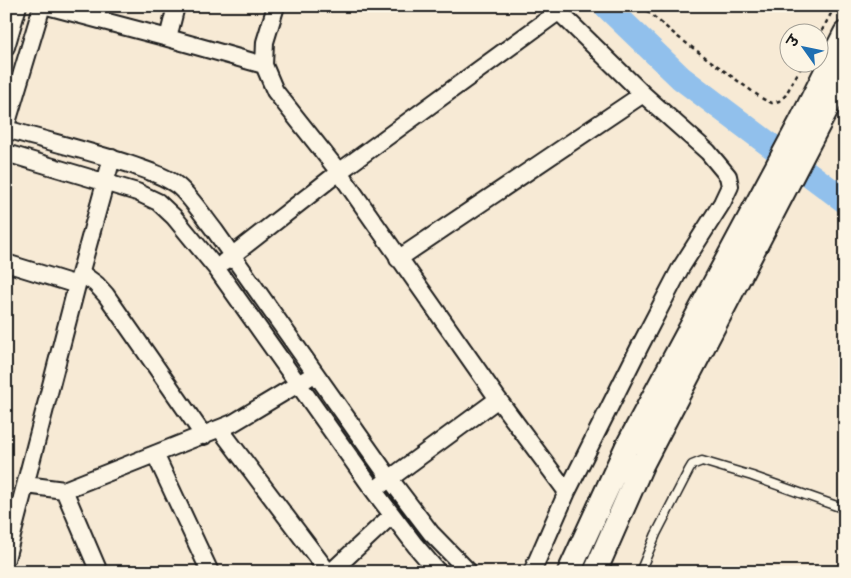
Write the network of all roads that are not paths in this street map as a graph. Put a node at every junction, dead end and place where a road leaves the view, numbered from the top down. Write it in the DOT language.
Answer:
graph roads {
  1 [pos="18,6"];
  2 [pos="42,6"];
  3 [pos="47,6"];
  4 [pos="176,6"];
  5 [pos="276,6"];
  6 [pos="555,9"];
  7 [pos="845,33"];
  8 [pos="168,38"];
  9 [pos="6,47"];
  10 [pos="264,65"];
  11 [pos="845,74"];
  12 [pos="643,94"];
  13 [pos="808,127"];
  14 [pos="6,128"];
  15 [pos="6,153"];
  16 [pos="112,158"];
  17 [pos="339,172"];
  18 [pos="106,182"];
  19 [pos="766,206"];
  20 [pos="232,256"];
  21 [pos="398,259"];
  22 [pos="6,263"];
  23 [pos="216,268"];
  24 [pos="79,279"];
  25 [pos="316,372"];
  26 [pos="300,384"];
  27 [pos="498,400"];
  28 [pos="220,429"];
  29 [pos="204,436"];
  30 [pos="155,454"];
  31 [pos="390,478"];
  32 [pos="26,485"];
  33 [pos="64,490"];
  34 [pos="374,491"];
  35 [pos="568,492"];
  36 [pos="845,509"];
  37 [pos="392,516"];
  38 [pos="6,559"];
  39 [pos="99,572"];
  40 [pos="210,572"];
  41 [pos="330,572"];
  42 [pos="438,572"];
  43 [pos="469,572"];
  44 [pos="532,572"];
  45 [pos="569,572"];
  46 [pos="595,572"];
  47 [pos="640,572"];
  1 -- 9 [label="street"];
  2 -- 14 [label="street"];
  3 -- 8 [label="street"];
  4 -- 8 [label="street"];
  5 -- 10 [label="street"];
  6 -- 12 [label="street"];
  6 -- 17 [label="street"];
  7 -- 13 [label="main road"];
  8 -- 10 [label="street"];
  10 -- 17 [label="street"];
  11 -- 13 [label="main road"];
  12 -- 21 [label="street"];
  12 -- 35 [label="street"];
  13 -- 19 [label="main road"];
  14 -- 16 [label="street"];
  15 -- 18 [label="street"];
  16 -- 18 [label="street"];
  16 -- 20 [label="street"];
  17 -- 20 [label="street"];
  17 -- 21 [label="street"];
  18 -- 23 [label="street"];
  18 -- 24 [label="street"];
  19 -- 45 [label="main road"];
  19 -- 46 [label="main road"];
  20 -- 23 [label="street"];
  20 -- 25 [label="street"];
  21 -- 27 [label="street"];
  22 -- 24 [label="street"];
  23 -- 26 [label="street"];
  24 -- 29 [label="street"];
  24 -- 32 [label="street"];
  25 -- 26 [label="street"];
  25 -- 31 [label="street"];
  26 -- 28 [label="street"];
  26 -- 34 [label="street"];
  27 -- 31 [label="street"];
  27 -- 35 [label="street"];
  28 -- 29 [label="street"];
  28 -- 41 [label="street"];
  29 -- 30 [label="street"];
  30 -- 33 [label="street"];
  30 -- 40 [label="street"];
  31 -- 34 [label="street"];
  31 -- 43 [label="street"];
  32 -- 33 [label="street"];
  32 -- 38 [label="street"];
  33 -- 39 [label="street"];
  34 -- 37 [label="street"];
  35 -- 44 [label="street"];
  36 -- 47 [label="lane"];
  37 -- 41 [label="street"];
  37 -- 42 [label="street"];
}
